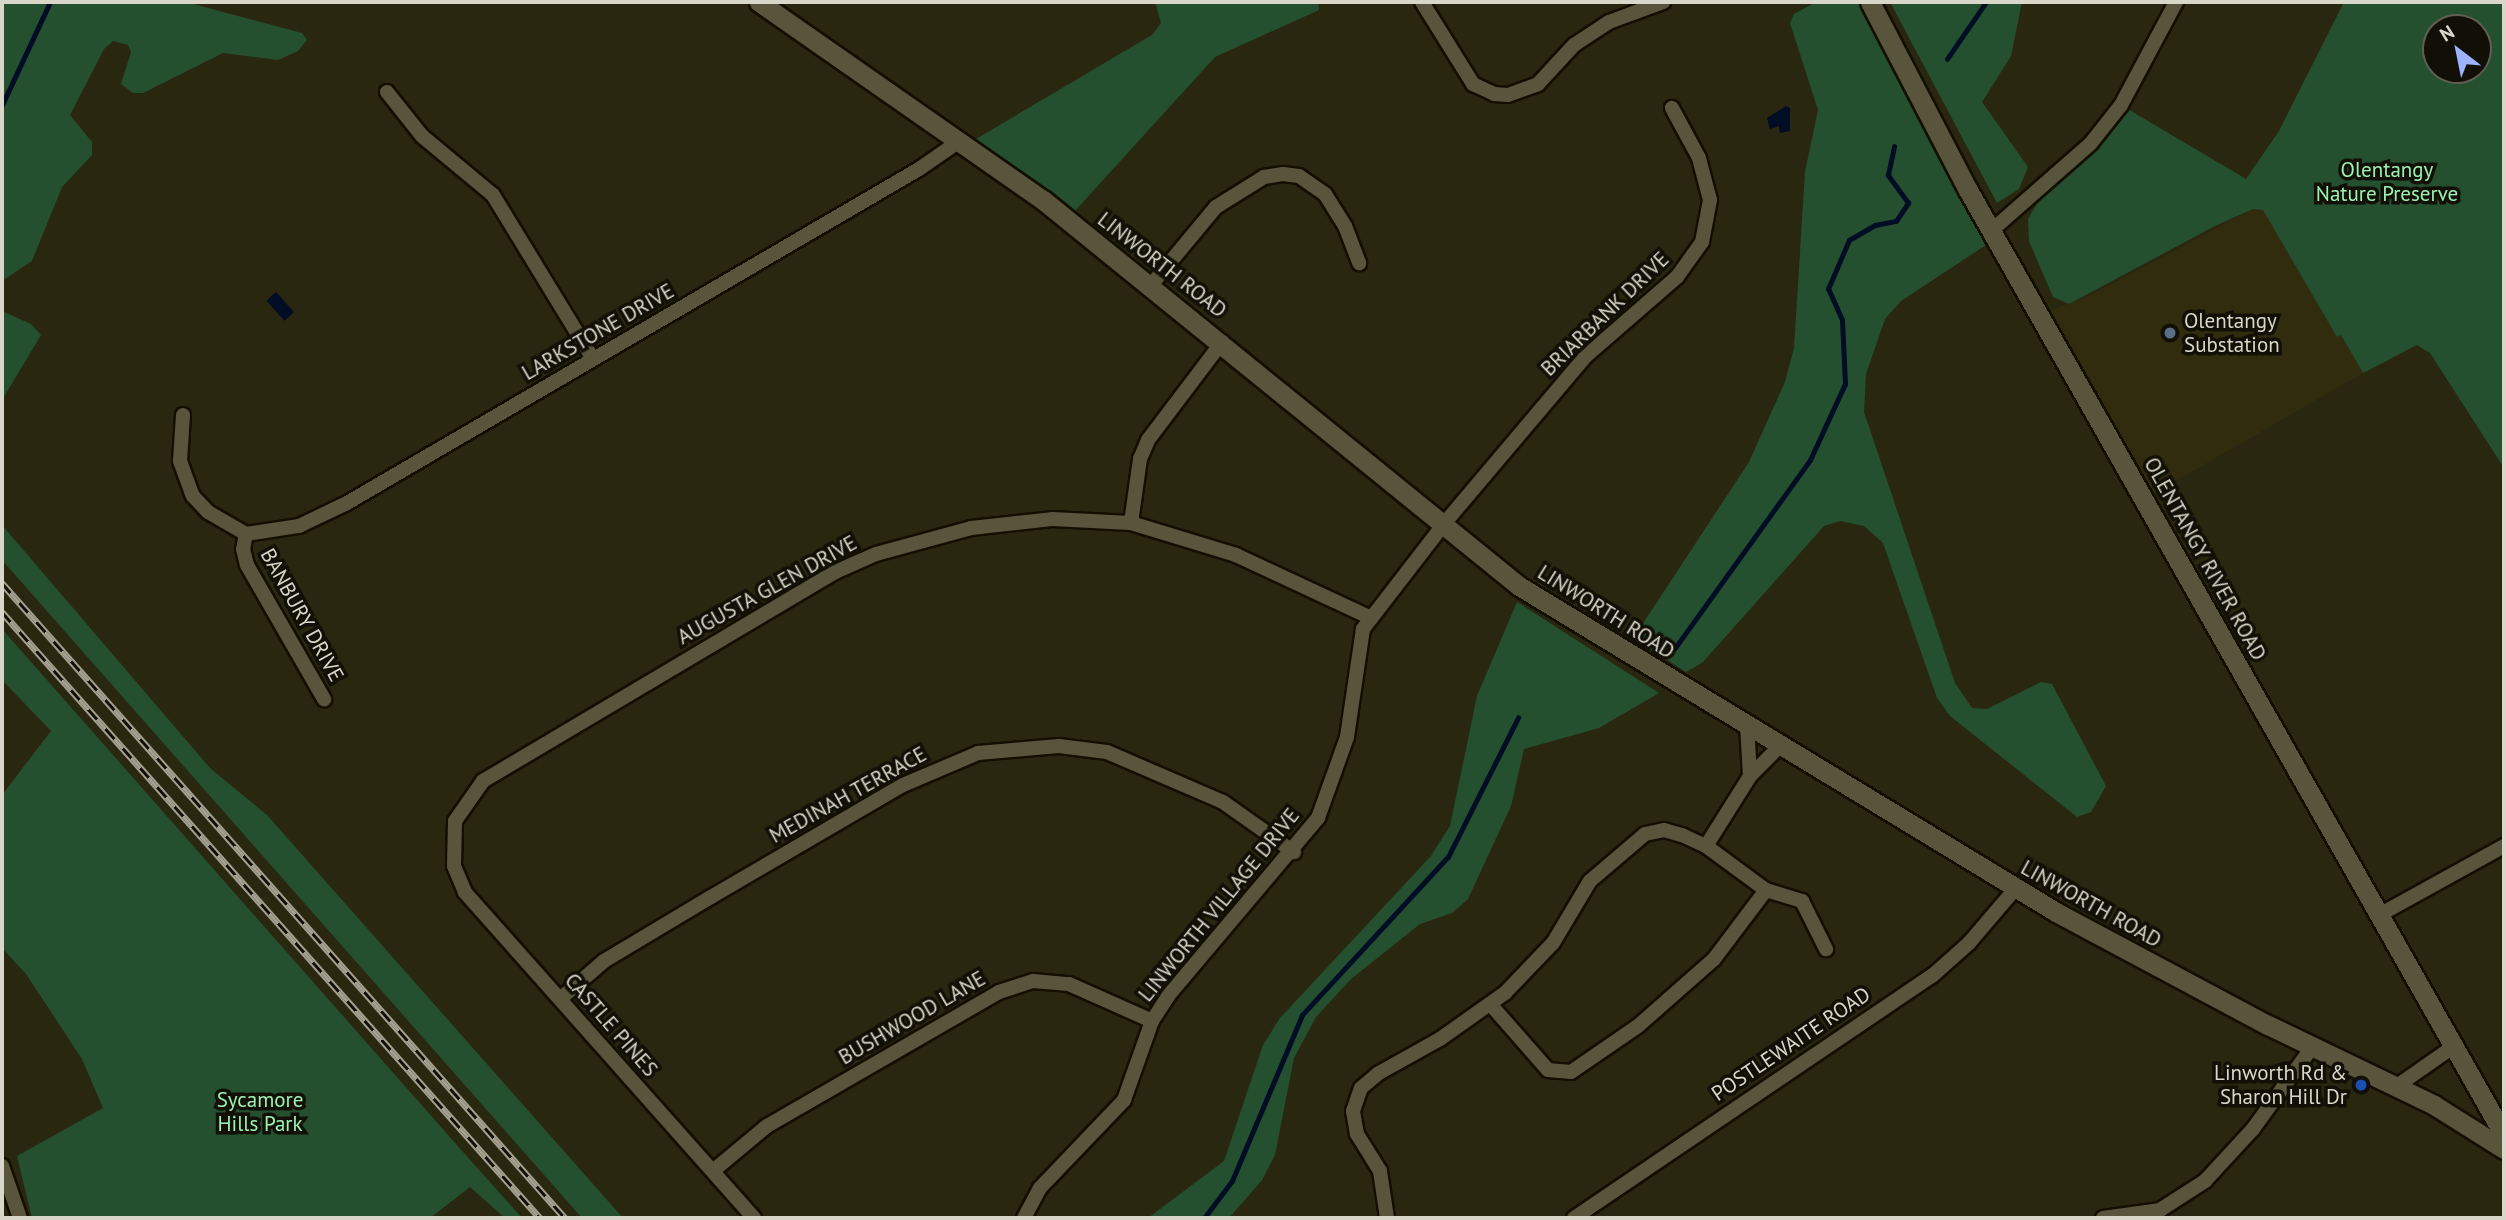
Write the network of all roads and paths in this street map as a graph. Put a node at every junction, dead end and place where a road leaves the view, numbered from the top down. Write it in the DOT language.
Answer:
graph roads {
  1 [pos="759,2"];
  2 [pos="1422,2"];
  3 [pos="1663,2"];
  4 [pos="1870,2"];
  5 [pos="2176,2"];
  6 [pos="387,92"];
  7 [pos="1672,108"];
  8 [pos="961,139"];
  9 [pos="1991,231"];
  10 [pos="1359,263"];
  11 [pos="1152,284"];
  12 [pos="1222,342"];
  13 [pos="593,359"];
  14 [pos="183,415"];
  15 [pos="1131,523"];
  16 [pos="1443,524"];
  17 [pos="246,534"];
  18 [pos="1371,618"];
  19 [pos="324,699"];
  20 [pos="1747,724"];
  21 [pos="1781,745"];
  22 [pos="1750,776"];
  23 [pos="1706,846"];
  24 [pos="2504,846"];
  25 [pos="452,851"];
  26 [pos="1294,852"];
  27 [pos="2016,888"];
  28 [pos="1766,890"];
  29 [pos="2381,914"];
  30 [pos="1826,949"];
  31 [pos="560,999"];
  32 [pos="1491,1005"];
  33 [pos="1152,1020"];
  34 [pos="2313,1046"];
  35 [pos="2453,1047"];
  36 [pos="2397,1086"];
  37 [pos="2504,1135"];
  38 [pos="2504,1149"];
  39 [pos="2,1166"];
  40 [pos="713,1171"];
  41 [pos="2162,1214"];
  42 [pos="20,1218"];
  43 [pos="754,1218"];
  44 [pos="1024,1218"];
  45 [pos="1387,1218"];
  46 [pos="1574,1218"];
  47 [pos="2103,1218"];
  1 -- 8 [label="main road, LINWORTH ROAD"];
  2 -- 3 [label="street"];
  4 -- 9 [label="main road, OLENTANGY RIVER ROAD"];
  5 -- 9 [label="street"];
  6 -- 13 [label="street"];
  7 -- 16 [label="street, BRIARBANK DRIVE"];
  8 -- 11 [label="main road, LINWORTH ROAD"];
  8 -- 13 [label="street, LARKSTONE DRIVE"];
  9 -- 29 [label="main road, OLENTANGY RIVER ROAD"];
  10 -- 11 [label="street"];
  11 -- 12 [label="main road, LINWORTH ROAD"];
  12 -- 15 [label="street"];
  12 -- 16 [label="main road, LINWORTH ROAD"];
  13 -- 17 [label="street, LARKSTONE DRIVE"];
  14 -- 17 [label="street, BANBURY DRIVE"];
  15 -- 18 [label="street, AUGUSTA GLEN DRIVE"];
  15 -- 25 [label="street, AUGUSTA GLEN DRIVE"];
  16 -- 18 [label="street, LINWORTH VILLAGE DRIVE"];
  16 -- 20 [label="main road, LINWORTH ROAD"];
  17 -- 19 [label="street, BANBURY DRIVE"];
  18 -- 26 [label="street, LINWORTH VILLAGE DRIVE"];
  20 -- 21 [label="main road, LINWORTH ROAD"];
  20 -- 22 [label="street"];
  21 -- 22 [label="street"];
  21 -- 27 [label="main road, LINWORTH ROAD"];
  22 -- 23 [label="street"];
  23 -- 28 [label="street"];
  23 -- 32 [label="street"];
  24 -- 29 [label="street"];
  25 -- 31 [label="street, CASTLE PINES"];
  26 -- 31 [label="street, MEDINAH TERRACE"];
  26 -- 33 [label="street, LINWORTH VILLAGE DRIVE"];
  27 -- 34 [label="main road, LINWORTH ROAD"];
  27 -- 46 [label="street, POSTLEWAITE ROAD"];
  28 -- 30 [label="street"];
  28 -- 32 [label="street"];
  29 -- 35 [label="main road, OLENTANGY RIVER ROAD"];
  31 -- 40 [label="street, CASTLE PINES"];
  32 -- 45 [label="street"];
  33 -- 40 [label="street, BUSHWOOD LANE"];
  33 -- 44 [label="street, LINWORTH VILLAGE DRIVE"];
  34 -- 36 [label="main road, LINWORTH ROAD"];
  34 -- 41 [label="street"];
  35 -- 36 [label="street"];
  35 -- 37 [label="main road, OLENTANGY RIVER ROAD"];
  36 -- 38 [label="main road, LINWORTH ROAD"];
  39 -- 42 [label="street"];
  40 -- 43 [label="street, CASTLE PINES"];
  41 -- 47 [label="street"];
}
